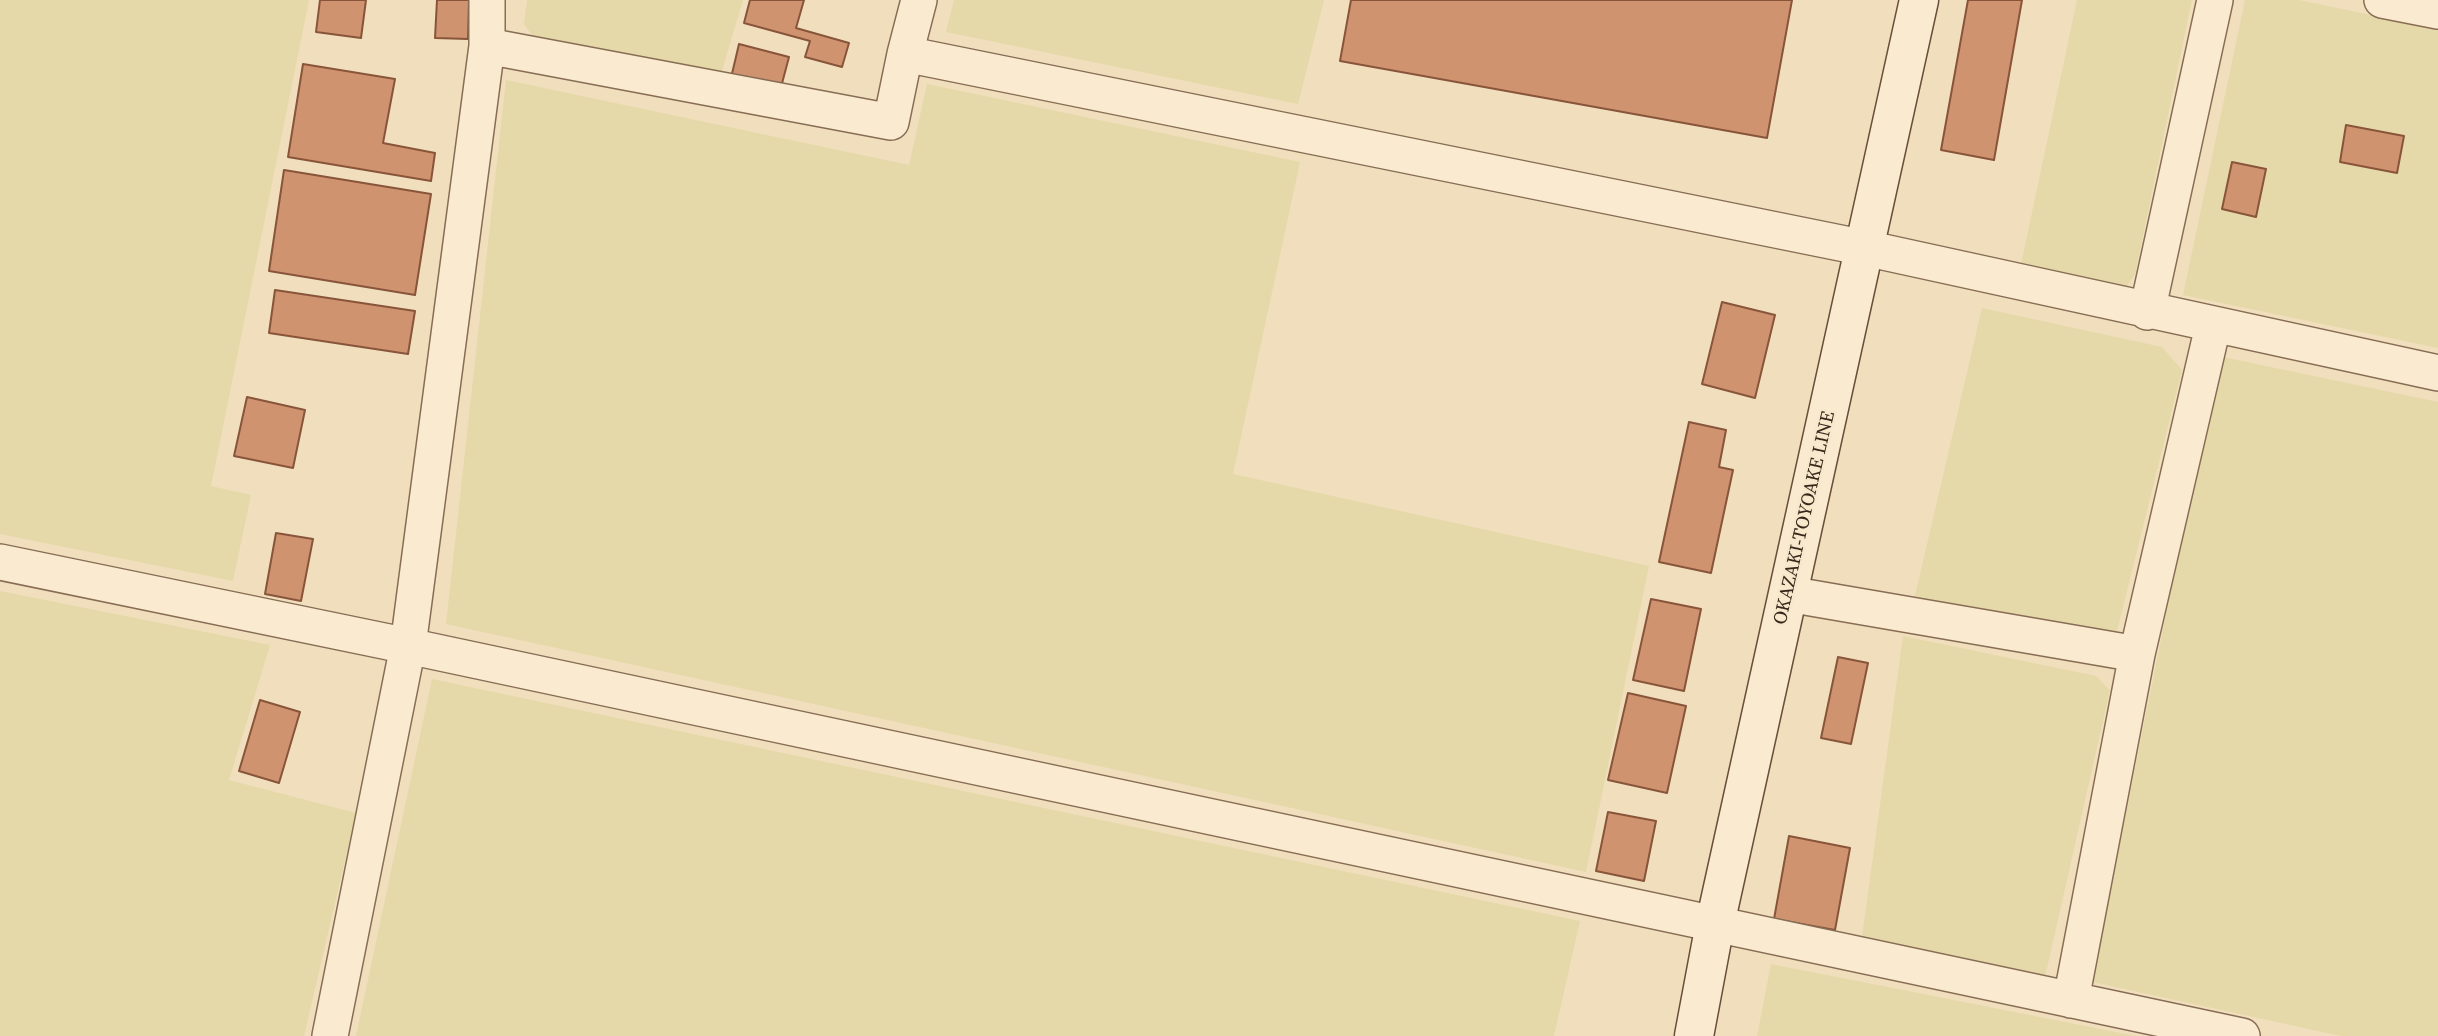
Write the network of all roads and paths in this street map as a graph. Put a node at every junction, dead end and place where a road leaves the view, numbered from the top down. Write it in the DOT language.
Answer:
graph roads {
  1 [pos="487,0"];
  2 [pos="919,0"];
  3 [pos="1919,0"];
  4 [pos="2215,0"];
  5 [pos="2382,0"];
  6 [pos="2438,11"];
  7 [pos="487,46"];
  8 [pos="905,54"];
  9 [pos="1865,248"];
  10 [pos="2147,312"];
  11 [pos="2213,326"];
  12 [pos="2438,373"];
  13 [pos="0,562"];
  14 [pos="1788,594"];
  15 [pos="408,646"];
  16 [pos="2137,654"];
  17 [pos="1715,923"];
  18 [pos="2071,1000"];
  19 [pos="330,1036"];
  20 [pos="1694,1036"];
  21 [pos="2242,1036"];
  1 -- 7 [label="street"];
  2 -- 8 [label="street"];
  3 -- 9 [label="main road, OKAZAKI-TOYOAKE LINE"];
  4 -- 10 [label="street"];
  5 -- 6 [label="street"];
  7 -- 8 [label="street"];
  7 -- 15 [label="street"];
  8 -- 9 [label="street"];
  9 -- 10 [label="street"];
  9 -- 14 [label="main road, OKAZAKI-TOYOAKE LINE"];
  10 -- 11 [label="street"];
  11 -- 12 [label="street"];
  11 -- 16 [label="street"];
  13 -- 15 [label="street"];
  14 -- 16 [label="street"];
  14 -- 17 [label="main road, OKAZAKI-TOYOAKE LINE"];
  15 -- 17 [label="street"];
  15 -- 19 [label="street"];
  16 -- 18 [label="street"];
  17 -- 18 [label="street"];
  17 -- 20 [label="main road, OKAZAKI-TOYOAKE LINE"];
  18 -- 21 [label="street"];
}
